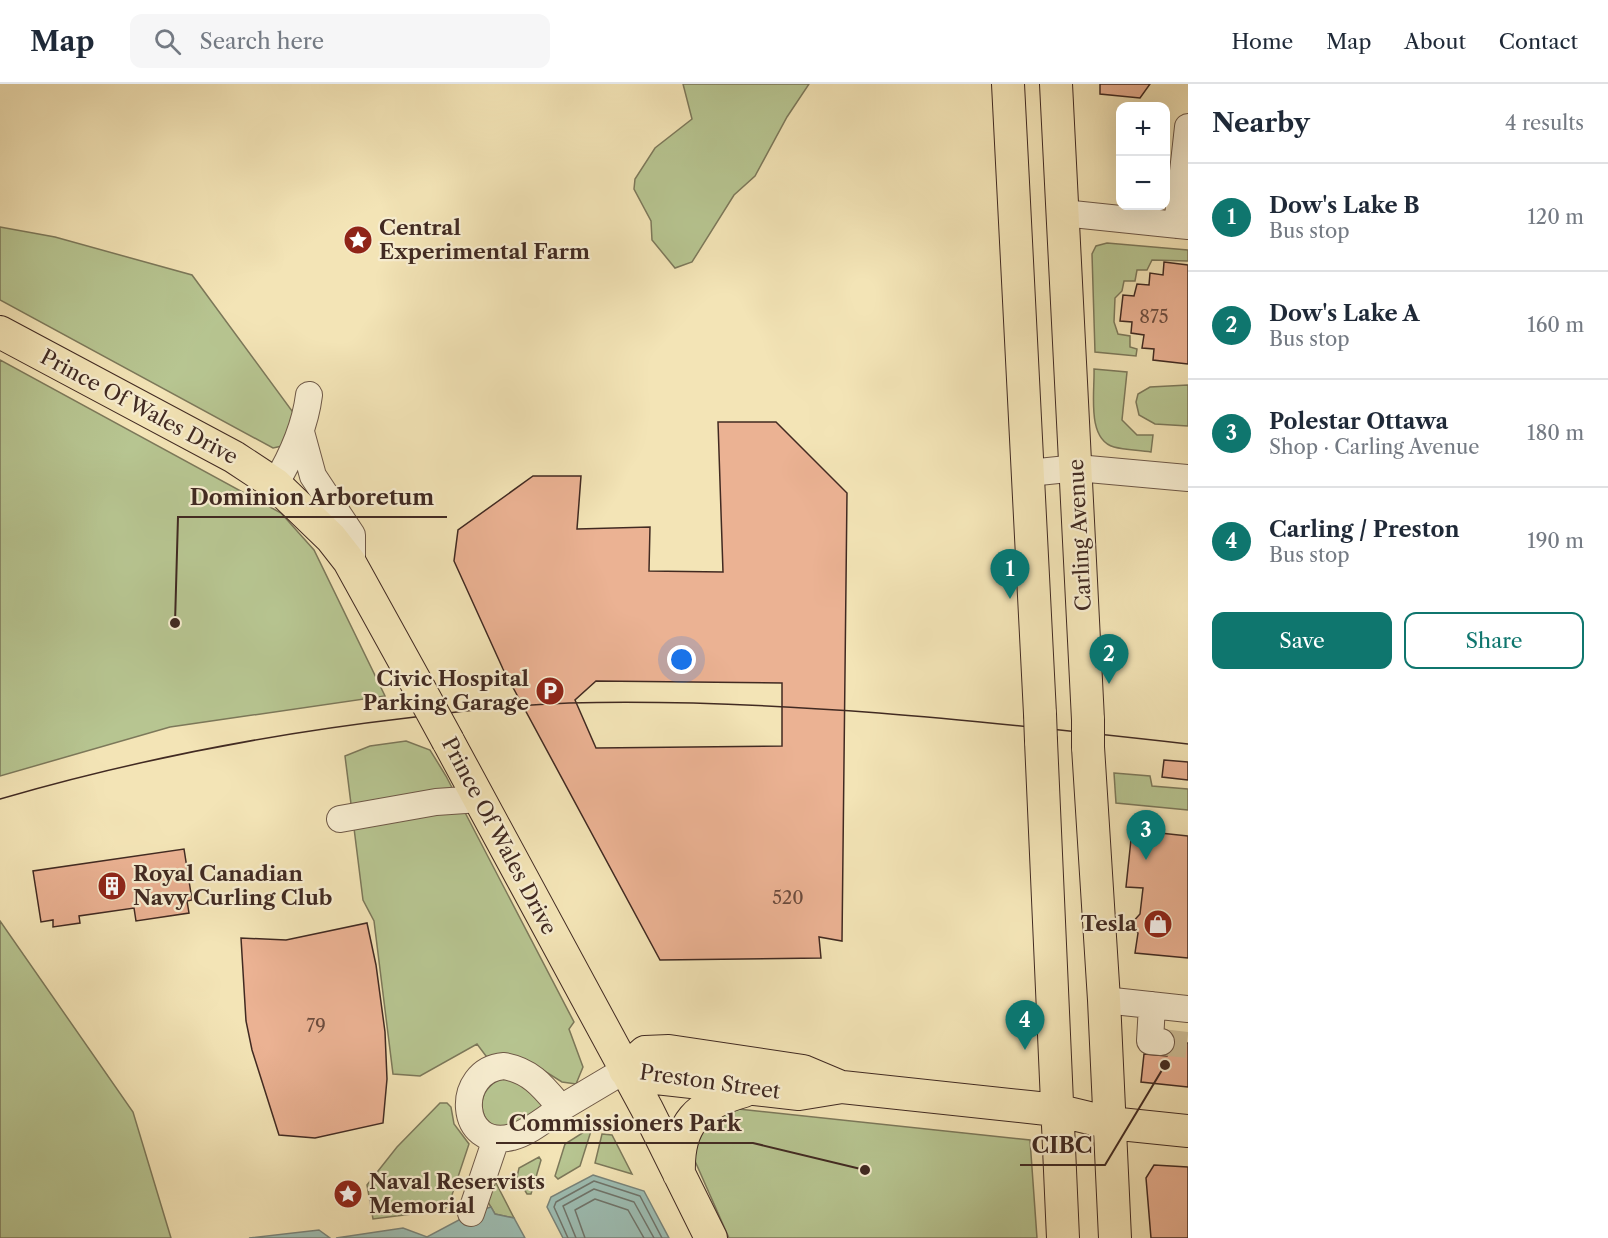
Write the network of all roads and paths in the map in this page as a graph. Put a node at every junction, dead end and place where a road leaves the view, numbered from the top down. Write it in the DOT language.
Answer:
graph roads {
  1 [pos="1008,84"];
  2 [pos="1056,84"];
  3 [pos="1188,127"];
  4 [pos="1063,213"];
  5 [pos="1183,226"];
  6 [pos="0,332"];
  7 [pos="309,395"];
  8 [pos="301,432"];
  9 [pos="1077,468"];
  10 [pos="1029,473"];
  11 [pos="1188,478"];
  12 [pos="275,484"];
  13 [pos="352,567"];
  14 [pos="480,799"];
  15 [pos="340,819"];
  16 [pos="1104,1000"];
  17 [pos="1152,1005"];
  18 [pos="1188,1009"];
  19 [pos="1161,1042"];
  20 [pos="625,1070"];
  21 [pos="842,1087"];
  22 [pos="751,1089"];
  23 [pos="561,1108"];
  24 [pos="1056,1110"];
  25 [pos="1110,1123"];
  26 [pos="1188,1131"];
  27 [pos="495,1139"];
  28 [pos="679,1174"];
  29 [pos="471,1213"];
  30 [pos="711,1238"];
  31 [pos="1063,1238"];
  32 [pos="1115,1238"];
  1 -- 10 [label="main road"];
  2 -- 4 [label="main road, Carling Avenue"];
  3 -- 5 [label="street"];
  4 -- 5 [label="street"];
  4 -- 9 [label="main road, Carling Avenue"];
  6 -- 12 [label="main road, Prince Of Wales Drive"];
  7 -- 8 [label="street"];
  8 -- 12 [label="street"];
  8 -- 13 [label="street"];
  9 -- 10 [label="street"];
  9 -- 11 [label="street"];
  9 -- 16 [label="main road, Carling Avenue"];
  10 -- 24 [label="main road"];
  12 -- 13 [label="main road, Prince Of Wales Drive"];
  13 -- 14 [label="main road, Prince Of Wales Drive, bridge"];
  14 -- 15 [label="street"];
  14 -- 20 [label="main road, Prince Of Wales Drive"];
  16 -- 17 [label="street"];
  16 -- 25 [label="main road, Carling Avenue"];
  17 -- 18 [label="street"];
  17 -- 19 [label="street"];
  20 -- 21 [label="main road, Preston Street"];
  20 -- 22 [label="main road, Preston Street"];
  20 -- 23 [label="street"];
  20 -- 28 [label="main road, Prince Of Wales Drive"];
  21 -- 22 [label="main road, Preston Street"];
  21 -- 24 [label="main road, Preston Street"];
  22 -- 28 [label="main road"];
  23 -- 27 [label="street"];
  23 -- 27 [label="street"];
  24 -- 25 [label="main road, Preston Street"];
  24 -- 31 [label="main road"];
  25 -- 26 [label="main road, Preston Street"];
  25 -- 32 [label="main road, Carling Avenue"];
  27 -- 29 [label="street"];
  28 -- 30 [label="main road, Prince Of Wales Drive"];
}
